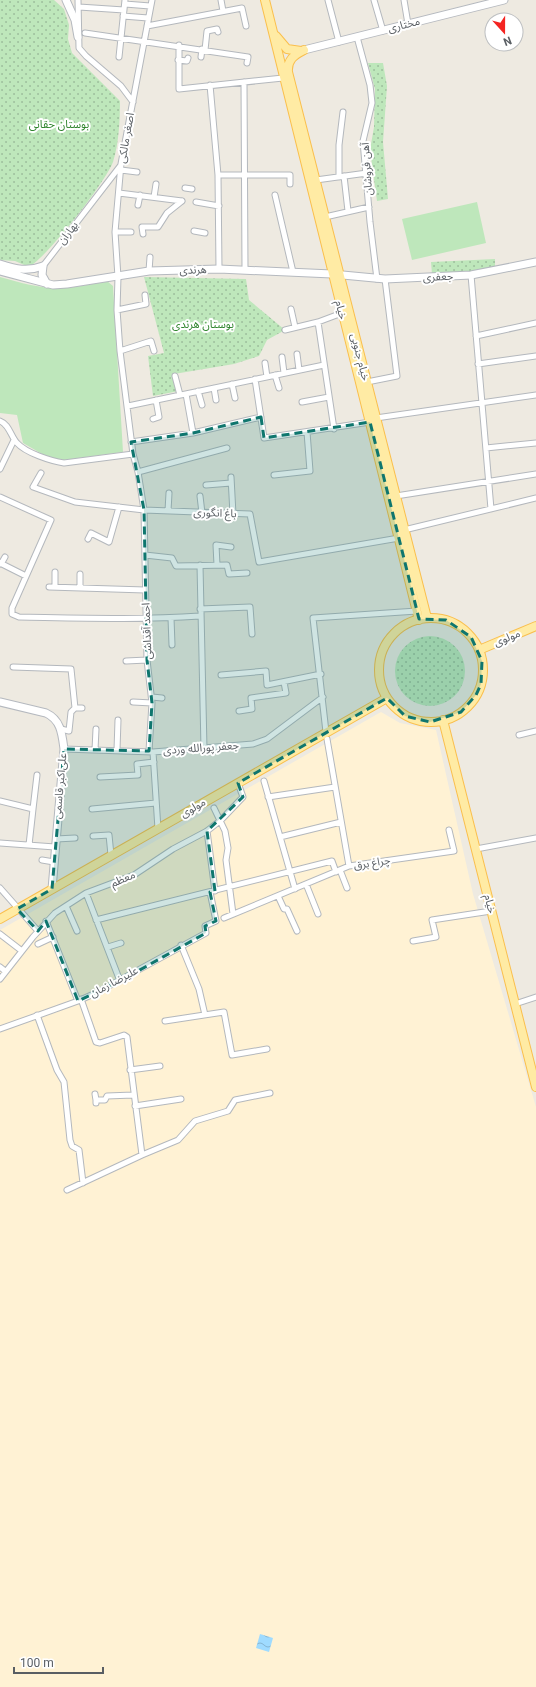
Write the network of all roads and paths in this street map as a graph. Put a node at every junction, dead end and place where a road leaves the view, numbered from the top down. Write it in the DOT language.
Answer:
graph roads {
  1 [pos="66,0"];
  2 [pos="78,0"];
  3 [pos="152,0"];
  4 [pos="221,0"];
  5 [pos="265,0"];
  6 [pos="328,0"];
  7 [pos="374,0"];
  8 [pos="404,0"];
  9 [pos="504,0"];
  10 [pos="125,2"];
  11 [pos="150,6"];
  12 [pos="79,7"];
  13 [pos="377,10"];
  14 [pos="223,11"];
  15 [pos="370,11"];
  16 [pos="124,13"];
  17 [pos="148,18"];
  18 [pos="408,24"];
  19 [pos="147,26"];
  20 [pos="246,26"];
  21 [pos="273,31"];
  22 [pos="383,31"];
  23 [pos="218,32"];
  24 [pos="81,35"];
  25 [pos="357,37"];
  26 [pos="121,38"];
  27 [pos="144,40"];
  28 [pos="339,42"];
  29 [pos="178,46"];
  30 [pos="203,49"];
  31 [pos="304,50"];
  32 [pos="119,57"];
  33 [pos="201,57"];
  34 [pos="188,58"];
  35 [pos="178,60"];
  36 [pos="247,64"];
  37 [pos="286,75"];
  38 [pos="244,82"];
  39 [pos="210,85"];
  40 [pos="133,102"];
  41 [pos="343,112"];
  42 [pos="121,167"];
  43 [pos="137,172"];
  44 [pos="367,173"];
  45 [pos="218,175"];
  46 [pos="245,176"];
  47 [pos="341,177"];
  48 [pos="316,180"];
  49 [pos="156,184"];
  50 [pos="290,184"];
  51 [pos="185,188"];
  52 [pos="192,189"];
  53 [pos="119,193"];
  54 [pos="140,195"];
  55 [pos="275,195"];
  56 [pos="154,197"];
  57 [pos="196,202"];
  58 [pos="138,205"];
  59 [pos="219,206"];
  60 [pos="369,207"];
  61 [pos="348,211"];
  62 [pos="325,217"];
  63 [pos="194,231"];
  64 [pos="114,232"];
  65 [pos="131,232"];
  66 [pos="205,233"];
  67 [pos="143,234"];
  68 [pos="150,257"];
  69 [pos="536,262"];
  70 [pos="0,264"];
  71 [pos="43,266"];
  72 [pos="219,269"];
  73 [pos="245,269"];
  74 [pos="0,271"];
  75 [pos="149,271"];
  76 [pos="294,272"];
  77 [pos="336,275"];
  78 [pos="470,275"];
  79 [pos="118,277"];
  80 [pos="377,279"];
  81 [pos="385,279"];
  82 [pos="47,284"];
  83 [pos="145,296"];
  84 [pos="291,309"];
  85 [pos="117,310"];
  86 [pos="342,313"];
  87 [pos="318,322"];
  88 [pos="536,323"];
  89 [pos="295,327"];
  90 [pos="285,330"];
  91 [pos="476,336"];
  92 [pos="120,351"];
  93 [pos="154,351"];
  94 [pos="297,354"];
  95 [pos="536,356"];
  96 [pos="282,357"];
  97 [pos="264,364"];
  98 [pos="478,364"];
  99 [pos="324,365"];
  100 [pos="299,370"];
  101 [pos="284,373"];
  102 [pos="275,375"];
  103 [pos="175,376"];
  104 [pos="267,377"];
  105 [pos="255,379"];
  106 [pos="367,382"];
  107 [pos="232,384"];
  108 [pos="214,388"];
  109 [pos="279,388"];
  110 [pos="198,391"];
  111 [pos="183,394"];
  112 [pos="536,395"];
  113 [pos="329,397"];
  114 [pos="235,398"];
  115 [pos="156,400"];
  116 [pos="216,400"];
  117 [pos="302,402"];
  118 [pos="482,403"];
  119 [pos="202,405"];
  120 [pos="128,406"];
  121 [pos="261,417"];
  122 [pos="153,419"];
  123 [pos="373,420"];
  124 [pos="0,421"];
  125 [pos="334,428"];
  126 [pos="307,432"];
  127 [pos="193,433"];
  128 [pos="14,440"];
  129 [pos="131,442"];
  130 [pos="536,444"];
  131 [pos="227,448"];
  132 [pos="486,448"];
  133 [pos="133,454"];
  134 [pos="0,469"];
  135 [pos="138,472"];
  136 [pos="41,473"];
  137 [pos="536,474"];
  138 [pos="274,475"];
  139 [pos="231,477"];
  140 [pos="488,482"];
  141 [pos="231,483"];
  142 [pos="206,485"];
  143 [pos="168,493"];
  144 [pos="200,496"];
  145 [pos="396,496"];
  146 [pos="0,497"];
  147 [pos="536,498"];
  148 [pos="119,507"];
  149 [pos="491,509"];
  150 [pos="144,510"];
  151 [pos="168,511"];
  152 [pos="202,513"];
  153 [pos="233,514"];
  154 [pos="404,530"];
  155 [pos="399,538"];
  156 [pos="88,539"];
  157 [pos="231,547"];
  158 [pos="145,555"];
  159 [pos="5,556"];
  160 [pos="1,564"];
  161 [pos="200,565"];
  162 [pos="217,565"];
  163 [pos="55,572"];
  164 [pos="247,573"];
  165 [pos="80,574"];
  166 [pos="26,576"];
  167 [pos="80,588"];
  168 [pos="145,590"];
  169 [pos="200,609"];
  170 [pos="417,611"];
  171 [pos="200,616"];
  172 [pos="147,618"];
  173 [pos="171,618"];
  174 [pos="423,619"];
  175 [pos="536,626"];
  176 [pos="252,634"];
  177 [pos="172,645"];
  178 [pos="479,650"];
  179 [pos="147,660"];
  180 [pos="126,661"];
  181 [pos="13,667"];
  182 [pos="321,674"];
  183 [pos="222,675"];
  184 [pos="284,682"];
  185 [pos="323,697"];
  186 [pos="162,698"];
  187 [pos="387,698"];
  188 [pos="152,700"];
  189 [pos="0,702"];
  190 [pos="133,702"];
  191 [pos="75,708"];
  192 [pos="82,708"];
  193 [pos="239,711"];
  194 [pos="118,720"];
  195 [pos="443,720"];
  196 [pos="96,729"];
  197 [pos="61,730"];
  198 [pos="536,731"];
  199 [pos="519,735"];
  200 [pos="327,736"];
  201 [pos="64,749"];
  202 [pos="204,749"];
  203 [pos="96,750"];
  204 [pos="117,750"];
  205 [pos="151,752"];
  206 [pos="154,762"];
  207 [pos="37,775"];
  208 [pos="100,777"];
  209 [pos="264,781"];
  210 [pos="238,783"];
  211 [pos="335,787"];
  212 [pos="268,797"];
  213 [pos="0,801"];
  214 [pos="156,803"];
  215 [pos="214,808"];
  216 [pos="34,809"];
  217 [pos="92,809"];
  218 [pos="221,820"];
  219 [pos="341,822"];
  220 [pos="158,829"];
  221 [pos="449,830"];
  222 [pos="207,831"];
  223 [pos="93,836"];
  224 [pos="280,837"];
  225 [pos="75,838"];
  226 [pos="536,838"];
  227 [pos="56,839"];
  228 [pos="0,843"];
  229 [pos="29,845"];
  230 [pos="55,847"];
  231 [pos="476,849"];
  232 [pos="111,856"];
  233 [pos="42,860"];
  234 [pos="54,862"];
  235 [pos="348,866"];
  236 [pos="338,871"];
  237 [pos="290,872"];
  238 [pos="306,884"];
  239 [pos="230,887"];
  240 [pos="0,888"];
  241 [pos="347,888"];
  242 [pos="52,889"];
  243 [pos="295,889"];
  244 [pos="216,891"];
  245 [pos="210,892"];
  246 [pos="86,894"];
  247 [pos="278,896"];
  248 [pos="66,906"];
  249 [pos="17,909"];
  250 [pos="491,911"];
  251 [pos="233,914"];
  252 [pos="318,914"];
  253 [pos="0,918"];
  254 [pos="224,918"];
  255 [pos="96,920"];
  256 [pos="46,921"];
  257 [pos="38,931"];
  258 [pos="77,931"];
  259 [pos="297,931"];
  260 [pos="0,934"];
  261 [pos="53,938"];
  262 [pos="413,941"];
  263 [pos="121,943"];
  264 [pos="38,944"];
  265 [pos="181,945"];
  266 [pos="108,947"];
  267 [pos="22,951"];
  268 [pos="0,967"];
  269 [pos="5,972"];
  270 [pos="0,979"];
  271 [pos="120,981"];
  272 [pos="536,997"];
  273 [pos="80,1000"];
  274 [pos="515,1004"];
  275 [pos="37,1015"];
  276 [pos="205,1015"];
  277 [pos="165,1020"];
  278 [pos="0,1029"];
  279 [pos="267,1049"];
  280 [pos="533,1065"];
  281 [pos="160,1066"];
  282 [pos="130,1070"];
  283 [pos="536,1087"];
  284 [pos="270,1093"];
  285 [pos="95,1094"];
  286 [pos="133,1095"];
  287 [pos="181,1099"];
  288 [pos="135,1106"];
  289 [pos="142,1154"];
  290 [pos="82,1182"];
  291 [pos="67,1190"];
  1 -- 24 [label="street"];
  2 -- 12 [label="street"];
  3 -- 11 [label="street, اصغر مالکی"];
  4 -- 14 [label="street"];
  5 -- 21 [label="main road, خیام"];
  6 -- 28 [label="street"];
  7 -- 13 [label="street"];
  8 -- 18 [label="street"];
  9 -- 18 [label="street, مختاری"];
  10 -- 11 [label="street"];
  10 -- 16 [label="street"];
  11 -- 17 [label="street, اصغر مالکی"];
  12 -- 16 [label="street"];
  12 -- 24 [label="street"];
  13 -- 15 [label="street"];
  13 -- 22 [label="street"];
  14 -- 19 [label="street"];
  14 -- 20 [label="street"];
  16 -- 17 [label="street"];
  16 -- 26 [label="street"];
  17 -- 19 [label="street, اصغر مالکی"];
  18 -- 22 [label="street, مختاری"];
  19 -- 27 [label="street, اصغر مالکی"];
  21 -- 31 [label="main road"];
  21 -- 37 [label="main road, خیام"];
  22 -- 25 [label="street, مختاری"];
  23 -- 30 [label="street"];
  24 -- 26 [label="street"];
  24 -- 40 [label="street"];
  25 -- 28 [label="street, مختاری"];
  25 -- 44 [label="street, آهن فروشان"];
  26 -- 27 [label="street"];
  26 -- 32 [label="street"];
  27 -- 29 [label="street"];
  27 -- 40 [label="street, اصغر مالکی"];
  28 -- 31 [label="street, مختاری"];
  29 -- 30 [label="street"];
  29 -- 35 [label="street"];
  30 -- 33 [label="street"];
  30 -- 36 [label="street"];
  31 -- 37 [label="main road"];
  34 -- 35 [label="street"];
  35 -- 39 [label="street"];
  37 -- 38 [label="street"];
  37 -- 48 [label="main road, خیام جنوبی"];
  37 -- 77 [label="main road, خیام"];
  38 -- 39 [label="street"];
  38 -- 46 [label="street"];
  39 -- 45 [label="street"];
  40 -- 42 [label="street, اصغر مالکی"];
  41 -- 47 [label="street"];
  42 -- 43 [label="street"];
  42 -- 53 [label="street, اصغر مالکی"];
  42 -- 71 [label="street, بهاران"];
  44 -- 47 [label="street"];
  44 -- 60 [label="street, آهن فروشان"];
  45 -- 46 [label="street"];
  45 -- 59 [label="street"];
  46 -- 50 [label="street"];
  46 -- 73 [label="street"];
  47 -- 48 [label="street"];
  47 -- 61 [label="street"];
  48 -- 62 [label="main road, خیام جنوبی"];
  49 -- 56 [label="street"];
  51 -- 52 [label="street"];
  53 -- 54 [label="street"];
  53 -- 64 [label="street, اصغر مالکی"];
  54 -- 56 [label="street"];
  54 -- 58 [label="street"];
  55 -- 76 [label="street"];
  56 -- 67 [label="street"];
  57 -- 59 [label="street"];
  59 -- 72 [label="street"];
  60 -- 61 [label="street"];
  60 -- 80 [label="street, آهن فروشان"];
  61 -- 62 [label="street"];
  62 -- 77 [label="main road, خیام جنوبی"];
  63 -- 66 [label="street"];
  64 -- 65 [label="street"];
  64 -- 79 [label="street, اصغر مالکی"];
  68 -- 75 [label="street"];
  69 -- 78 [label="street, جعفری"];
  70 -- 71 [label="street"];
  71 -- 82 [label="street"];
  72 -- 73 [label="street, هرندی"];
  72 -- 75 [label="street, هرندی"];
  73 -- 76 [label="street, هرندی"];
  74 -- 82 [label="street"];
  75 -- 79 [label="street, هرندی"];
  76 -- 77 [label="street, هرندی"];
  77 -- 80 [label="street, جعفری"];
  77 -- 86 [label="main road, خیام"];
  77 -- 106 [label="main road, خیام جنوبی"];
  78 -- 81 [label="street, جعفری"];
  78 -- 91 [label="street"];
  79 -- 82 [label="street, هرندی"];
  79 -- 85 [label="street, اصغر مالکی"];
  80 -- 81 [label="street, جعفری"];
  81 -- 106 [label="street"];
  83 -- 85 [label="street"];
  84 -- 89 [label="street"];
  85 -- 92 [label="street, اصغر مالکی"];
  86 -- 87 [label="street"];
  86 -- 123 [label="main road, خیام"];
  87 -- 89 [label="street"];
  87 -- 99 [label="street"];
  88 -- 91 [label="street"];
  89 -- 90 [label="street"];
  91 -- 98 [label="street"];
  92 -- 93 [label="street"];
  92 -- 120 [label="street, اصغر مالکی"];
  94 -- 100 [label="street"];
  95 -- 98 [label="street"];
  96 -- 101 [label="street"];
  97 -- 104 [label="street"];
  98 -- 118 [label="street"];
  99 -- 100 [label="street"];
  99 -- 113 [label="street"];
  100 -- 101 [label="street"];
  101 -- 102 [label="street"];
  102 -- 104 [label="street"];
  102 -- 109 [label="street"];
  103 -- 111 [label="street"];
  104 -- 105 [label="street"];
  105 -- 107 [label="street"];
  105 -- 121 [label="street"];
  106 -- 123 [label="main road, خیام جنوبی"];
  107 -- 108 [label="street"];
  107 -- 114 [label="street"];
  108 -- 110 [label="street"];
  108 -- 116 [label="street"];
  110 -- 111 [label="street"];
  110 -- 119 [label="street"];
  111 -- 115 [label="street"];
  111 -- 127 [label="street"];
  112 -- 118 [label="street"];
  113 -- 117 [label="street"];
  113 -- 125 [label="street"];
  115 -- 120 [label="street"];
  115 -- 122 [label="street"];
  118 -- 123 [label="street"];
  118 -- 132 [label="street"];
  120 -- 129 [label="street, احمد آقداشی"];
  121 -- 126 [label="street"];
  121 -- 127 [label="street"];
  123 -- 125 [label="street"];
  123 -- 145 [label="main road, خیام جنوبی"];
  123 -- 155 [label="main road, خیام"];
  124 -- 128 [label="street"];
  125 -- 126 [label="street"];
  126 -- 138 [label="street"];
  127 -- 129 [label="street"];
  128 -- 133 [label="street"];
  128 -- 134 [label="street"];
  129 -- 133 [label="street, احمد آقداشی"];
  130 -- 132 [label="street"];
  131 -- 135 [label="street"];
  132 -- 140 [label="street"];
  133 -- 135 [label="street, احمد آقداشی"];
  135 -- 150 [label="street, احمد آقداشی"];
  136 -- 148 [label="street, باغ انگوری"];
  137 -- 140 [label="street"];
  139 -- 141 [label="street"];
  140 -- 145 [label="street"];
  140 -- 149 [label="street"];
  141 -- 142 [label="street"];
  141 -- 153 [label="street"];
  143 -- 151 [label="street"];
  144 -- 152 [label="street"];
  145 -- 154 [label="main road, خیام جنوبی"];
  146 -- 166 [label="street"];
  147 -- 149 [label="street"];
  148 -- 150 [label="street, باغ انگوری"];
  148 -- 156 [label="street"];
  149 -- 154 [label="street"];
  150 -- 151 [label="street, باغ انگوری"];
  150 -- 158 [label="street, احمد آقداشی"];
  151 -- 152 [label="street, باغ انگوری"];
  152 -- 153 [label="street, باغ انگوری"];
  153 -- 155 [label="street, باغ انگوری"];
  154 -- 174 [label="main road, خیام جنوبی"];
  155 -- 170 [label="main road, خیام"];
  157 -- 162 [label="street"];
  158 -- 161 [label="street"];
  158 -- 168 [label="street, احمد آقداشی"];
  159 -- 160 [label="street"];
  160 -- 166 [label="street"];
  161 -- 162 [label="street"];
  161 -- 169 [label="street"];
  162 -- 164 [label="street"];
  163 -- 167 [label="street"];
  165 -- 167 [label="street"];
  166 -- 172 [label="street"];
  167 -- 168 [label="street"];
  168 -- 172 [label="street, احمد آقداشی"];
  169 -- 171 [label="street"];
  169 -- 176 [label="street"];
  170 -- 174 [label="main road, خیام"];
  170 -- 182 [label="street, چراغ برق"];
  171 -- 173 [label="street"];
  171 -- 202 [label="street"];
  172 -- 173 [label="street"];
  172 -- 179 [label="street, احمد آقداشی"];
  173 -- 177 [label="street"];
  174 -- 178 [label="main road"];
  174 -- 187 [label="main road"];
  175 -- 178 [label="main road, مولوی"];
  178 -- 195 [label="main road"];
  179 -- 180 [label="street"];
  179 -- 188 [label="street, احمد آقداشی"];
  181 -- 191 [label="street"];
  182 -- 184 [label="street"];
  182 -- 185 [label="street, چراغ برق"];
  183 -- 184 [label="street"];
  184 -- 193 [label="street"];
  185 -- 200 [label="street, چراغ برق"];
  185 -- 202 [label="street, جعفر پورالله وردی"];
  186 -- 188 [label="street"];
  187 -- 195 [label="main road"];
  187 -- 200 [label="main road, مولوی"];
  188 -- 190 [label="street"];
  188 -- 205 [label="street, احمد آقداشی"];
  189 -- 197 [label="street, علی‌اکبر قاسمی"];
  191 -- 192 [label="street"];
  191 -- 197 [label="street"];
  194 -- 204 [label="street"];
  195 -- 231 [label="main road, خیام"];
  196 -- 203 [label="street"];
  197 -- 201 [label="street, علی‌اکبر قاسمی"];
  198 -- 199 [label="street"];
  200 -- 210 [label="main road, مولوی"];
  200 -- 211 [label="street, چراغ برق"];
  201 -- 203 [label="street, جعفر پورالله وردی"];
  201 -- 227 [label="street, علی‌اکبر قاسمی"];
  202 -- 205 [label="street, جعفر پورالله وردی"];
  203 -- 204 [label="street, جعفر پورالله وردی"];
  204 -- 205 [label="street, جعفر پورالله وردی"];
  205 -- 206 [label="street, احمد آقداشی"];
  206 -- 208 [label="street"];
  206 -- 214 [label="street, احمد آقداشی"];
  207 -- 216 [label="street"];
  209 -- 212 [label="street"];
  210 -- 218 [label="street, معظم"];
  210 -- 220 [label="main road, مولوی"];
  211 -- 212 [label="street"];
  211 -- 219 [label="street, چراغ برق"];
  212 -- 224 [label="street"];
  213 -- 216 [label="street"];
  214 -- 217 [label="street"];
  214 -- 220 [label="street, احمد آقداشی"];
  215 -- 218 [label="street"];
  216 -- 229 [label="street"];
  218 -- 222 [label="street, معظم"];
  218 -- 239 [label="street"];
  219 -- 224 [label="street"];
  219 -- 235 [label="street, چراغ برق"];
  220 -- 232 [label="main road, مولوی"];
  221 -- 235 [label="street, چراغ برق"];
  222 -- 244 [label="street"];
  222 -- 246 [label="street, معظم"];
  223 -- 232 [label="street"];
  224 -- 237 [label="street"];
  225 -- 227 [label="street"];
  226 -- 231 [label="street"];
  227 -- 230 [label="street, علی‌اکبر قاسمی"];
  228 -- 229 [label="street"];
  229 -- 230 [label="street"];
  230 -- 234 [label="street, علی‌اکبر قاسمی"];
  231 -- 250 [label="main road, خیام"];
  232 -- 242 [label="main road, مولوی"];
  233 -- 234 [label="street"];
  234 -- 242 [label="street, علی‌اکبر قاسمی"];
  235 -- 236 [label="street"];
  236 -- 237 [label="street"];
  236 -- 238 [label="street"];
  236 -- 241 [label="street"];
  237 -- 239 [label="street"];
  237 -- 243 [label="street"];
  238 -- 243 [label="street"];
  238 -- 252 [label="street"];
  239 -- 244 [label="street"];
  239 -- 251 [label="street"];
  240 -- 249 [label="street"];
  242 -- 249 [label="main road, مولوی"];
  243 -- 247 [label="street"];
  244 -- 245 [label="street"];
  245 -- 255 [label="street"];
  245 -- 265 [label="street, علیرضا زمان"];
  246 -- 248 [label="street, معظم"];
  246 -- 255 [label="street"];
  247 -- 251 [label="street"];
  247 -- 259 [label="street"];
  248 -- 256 [label="street, معظم"];
  248 -- 258 [label="street"];
  249 -- 253 [label="main road, مولوی"];
  249 -- 257 [label="street"];
  250 -- 262 [label="street"];
  250 -- 274 [label="main road, خیام"];
  251 -- 254 [label="street"];
  255 -- 266 [label="street"];
  256 -- 257 [label="street, معظم"];
  256 -- 261 [label="street"];
  257 -- 267 [label="street, معظم"];
  260 -- 267 [label="street"];
  261 -- 264 [label="street"];
  261 -- 273 [label="street"];
  263 -- 266 [label="street"];
  265 -- 271 [label="street, علیرضا زمان"];
  265 -- 276 [label="street"];
  266 -- 271 [label="street"];
  267 -- 269 [label="street, معظم"];
  268 -- 269 [label="street"];
  269 -- 270 [label="street, معظم"];
  271 -- 273 [label="street, علیرضا زمان"];
  272 -- 274 [label="street"];
  273 -- 275 [label="street, علیرضا زمان"];
  273 -- 282 [label="street"];
  274 -- 280 [label="main road, خیام"];
  275 -- 278 [label="street, علیرضا زمان"];
  275 -- 290 [label="street"];
  276 -- 277 [label="street"];
  276 -- 279 [label="street"];
  280 -- 283 [label="main road, خیام"];
  281 -- 282 [label="street"];
  282 -- 286 [label="street"];
  284 -- 289 [label="street"];
  285 -- 286 [label="street"];
  286 -- 288 [label="street"];
  287 -- 288 [label="street"];
  288 -- 289 [label="street"];
  289 -- 290 [label="street"];
  290 -- 291 [label="street"];
}
